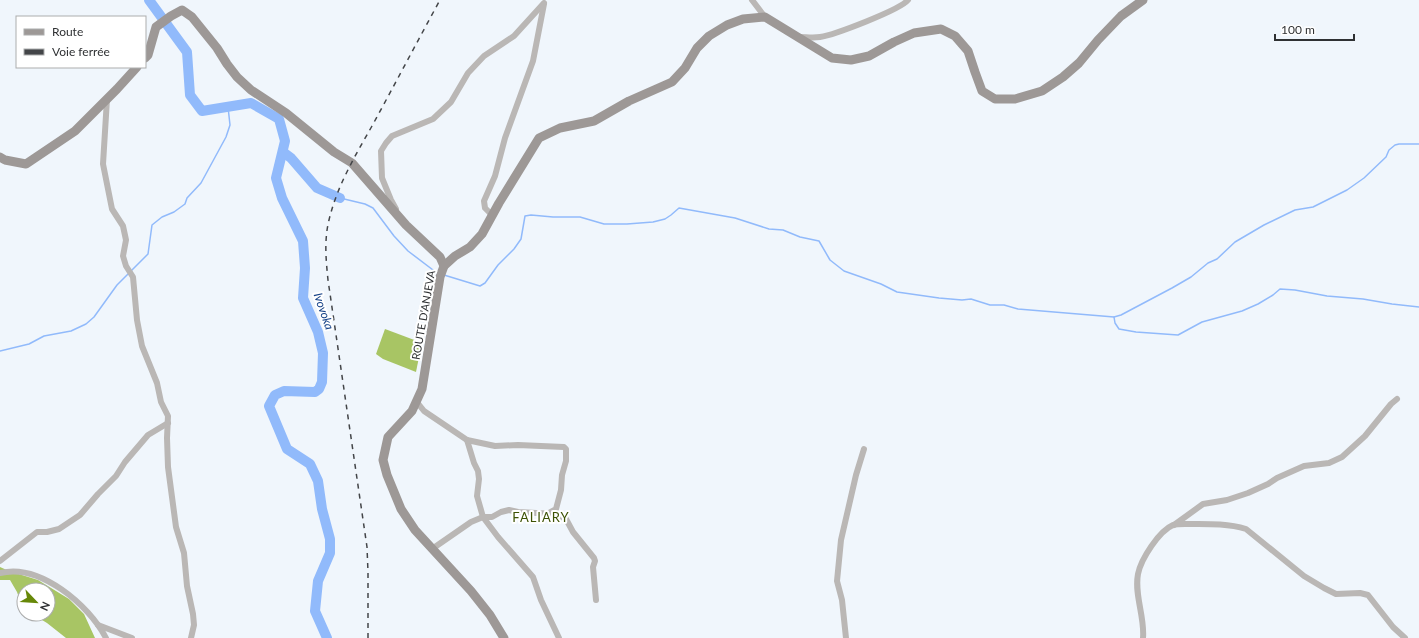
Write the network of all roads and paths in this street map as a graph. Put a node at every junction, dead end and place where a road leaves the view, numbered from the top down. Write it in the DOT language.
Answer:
graph roads {
  1 [pos="752,0"];
  2 [pos="908,0"];
  3 [pos="1143,0"];
  4 [pos="544,2"];
  5 [pos="765,17"];
  6 [pos="797,37"];
  7 [pos="146,57"];
  8 [pos="136,68"];
  9 [pos="107,99"];
  10 [pos="0,157"];
  11 [pos="492,215"];
  12 [pos="406,225"];
  13 [pos="433,250"];
  14 [pos="455,256"];
  15 [pos="442,270"];
  16 [pos="1397,399"];
  17 [pos="416,401"];
  18 [pos="168,423"];
  19 [pos="467,440"];
  20 [pos="864,449"];
  21 [pos="547,514"];
  22 [pos="483,517"];
  23 [pos="1174,525"];
  24 [pos="432,549"];
  25 [pos="0,561"];
  26 [pos="0,573"];
  27 [pos="596,600"];
  28 [pos="98,625"];
  29 [pos="190,637"];
  30 [pos="106,638"];
  31 [pos="132,638"];
  32 [pos="504,638"];
  33 [pos="559,638"];
  34 [pos="846,638"];
  35 [pos="1142,638"];
  36 [pos="1405,638"];
  1 -- 5 [label="street"];
  2 -- 6 [label="street"];
  3 -- 6 [label="street"];
  4 -- 11 [label="street"];
  4 -- 12 [label="street"];
  5 -- 6 [label="street"];
  5 -- 11 [label="street"];
  7 -- 12 [label="street, ROUTE D'ANJEVA"];
  8 -- 9 [label="street"];
  9 -- 10 [label="street"];
  9 -- 18 [label="street"];
  11 -- 14 [label="street"];
  12 -- 13 [label="street, ROUTE D'ANJEVA"];
  13 -- 14 [label="street"];
  13 -- 15 [label="street, ROUTE D'ANJEVA"];
  14 -- 15 [label="street"];
  15 -- 17 [label="street, ROUTE D'ANJEVA"];
  16 -- 23 [label="street"];
  17 -- 19 [label="street"];
  17 -- 24 [label="street, ROUTE D'ANJEVA"];
  18 -- 25 [label="street"];
  18 -- 29 [label="street"];
  19 -- 21 [label="street"];
  19 -- 22 [label="street"];
  20 -- 34 [label="street"];
  21 -- 22 [label="street"];
  21 -- 27 [label="street"];
  22 -- 24 [label="street"];
  22 -- 33 [label="street"];
  23 -- 35 [label="street"];
  23 -- 36 [label="street"];
  24 -- 32 [label="street, ROUTE D'ANJEVA"];
  26 -- 28 [label="street"];
  28 -- 30 [label="street"];
  28 -- 31 [label="street"];
}
